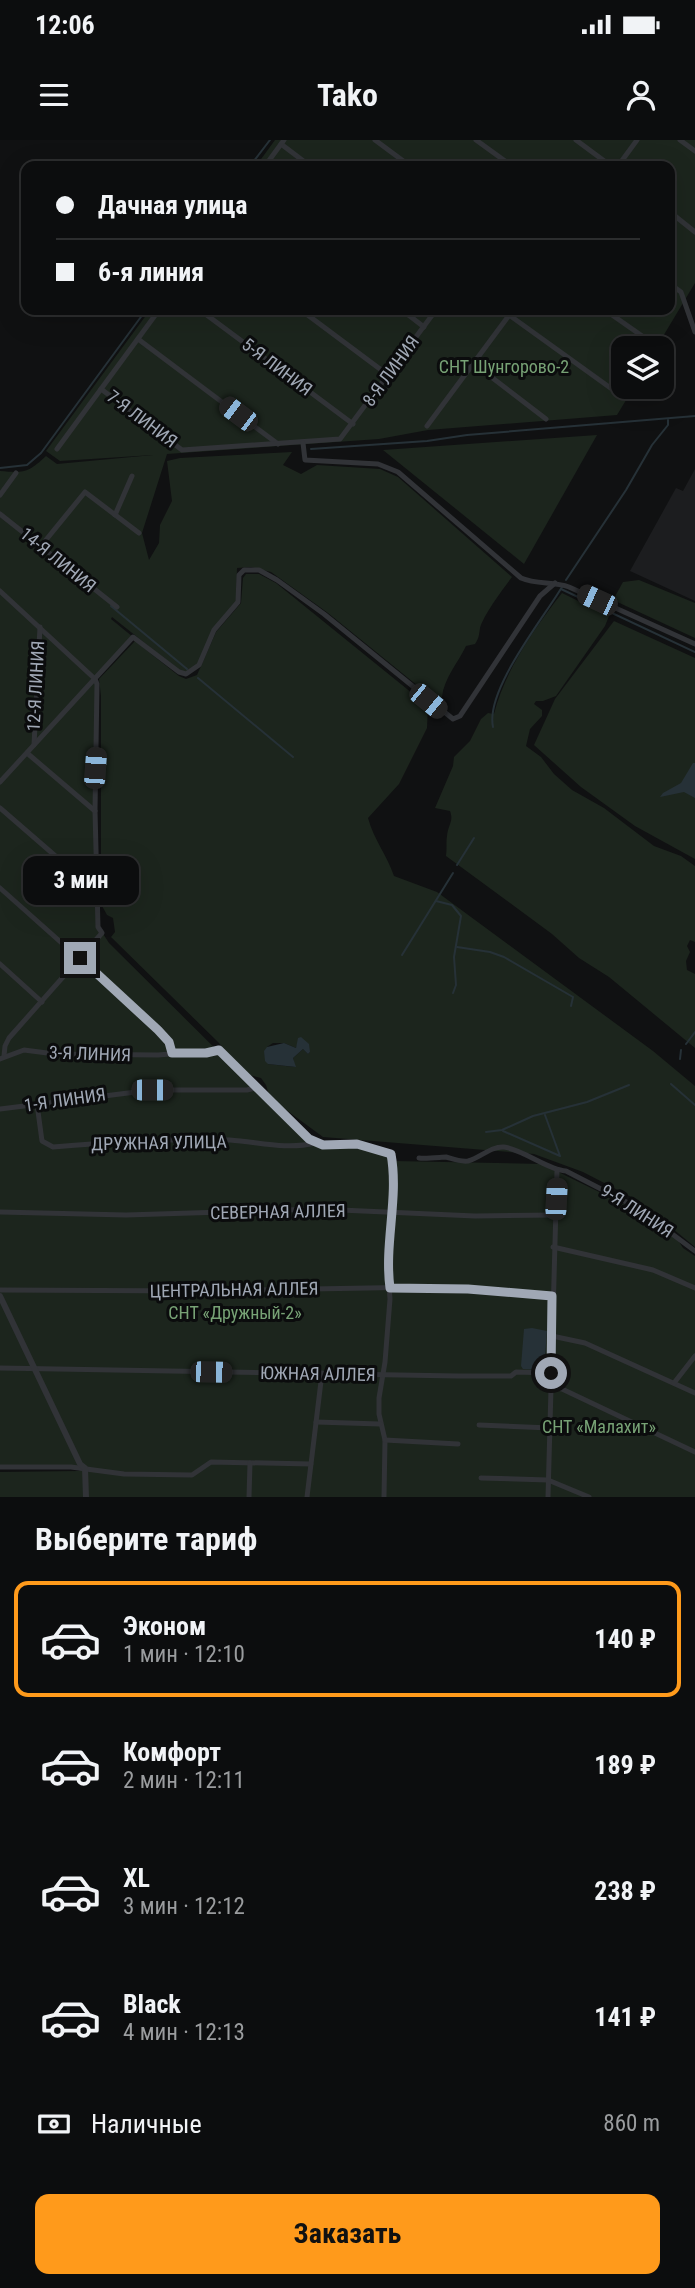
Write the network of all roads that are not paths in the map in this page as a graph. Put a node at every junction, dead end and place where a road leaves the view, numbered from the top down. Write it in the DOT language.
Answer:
graph roads {
  1 [pos="374,140"];
  2 [pos="476,140"];
  3 [pos="576,140"];
  4 [pos="637,140"];
  5 [pos="681,140"];
  6 [pos="282,142"];
  7 [pos="695,151"];
  8 [pos="269,161"];
  9 [pos="304,161"];
  10 [pos="403,161"];
  11 [pos="505,161"];
  12 [pos="604,161"];
  13 [pos="622,161"];
  14 [pos="675,216"];
  15 [pos="695,232"];
  16 [pos="675,288"];
  17 [pos="155,315"];
  18 [pos="207,315"];
  19 [pos="308,315"];
  20 [pos="408,315"];
  21 [pos="432,315"];
  22 [pos="509,315"];
  23 [pos="515,315"];
  24 [pos="612,315"];
  25 [pos="424,327"];
  26 [pos="695,332"];
  27 [pos="642,336"];
  28 [pos="138,339"];
  29 [pos="473,363"];
  30 [pos="388,375"];
  31 [pos="611,388"];
  32 [pos="101,389"];
  33 [pos="546,419"];
  34 [pos="353,424"];
  35 [pos="427,426"];
  36 [pos="303,443"];
  37 [pos="275,444"];
  38 [pos="57,449"];
  39 [pos="16,473"];
  40 [pos="132,476"];
  41 [pos="0,495"];
  42 [pos="0,514"];
  43 [pos="115,514"];
  44 [pos="139,533"];
  45 [pos="41,546"];
  46 [pos="555,583"];
  47 [pos="0,591"];
  48 [pos="117,607"];
  49 [pos="40,627"];
  50 [pos="695,644"];
  51 [pos="95,679"];
  52 [pos="34,745"];
  53 [pos="27,753"];
  54 [pos="0,782"];
  55 [pos="0,808"];
  56 [pos="95,811"];
  57 [pos="0,888"];
  58 [pos="97,889"];
  59 [pos="80,958"];
  60 [pos="0,964"];
  61 [pos="43,1002"];
  62 [pos="2,1044"];
  63 [pos="172,1053"];
  64 [pos="2,1057"];
  65 [pos="255,1087"];
  66 [pos="37,1104"];
  67 [pos="0,1109"];
  68 [pos="315,1143"];
  69 [pos="419,1158"];
  70 [pos="557,1170"];
  71 [pos="0,1212"];
  72 [pos="391,1212"];
  73 [pos="555,1215"];
  74 [pos="554,1247"];
  75 [pos="695,1251"];
  76 [pos="390,1288"];
  77 [pos="695,1288"];
  78 [pos="0,1290"];
  79 [pos="0,1296"];
  80 [pos="552,1296"];
  81 [pos="552,1336"];
  82 [pos="695,1356"];
  83 [pos="0,1368"];
  84 [pos="34,1368"];
  85 [pos="551,1373"];
  86 [pos="321,1374"];
  87 [pos="382,1376"];
  88 [pos="674,1383"];
  89 [pos="552,1387"];
  90 [pos="695,1393"];
  91 [pos="316,1422"];
  92 [pos="380,1424"];
  93 [pos="479,1425"];
  94 [pos="550,1428"];
  95 [pos="385,1440"];
  96 [pos="458,1444"];
  97 [pos="695,1452"];
  98 [pos="250,1463"];
  99 [pos="311,1464"];
  100 [pos="0,1467"];
  101 [pos="85,1468"];
  102 [pos="481,1478"];
  103 [pos="548,1480"];
  104 [pos="86,1497"];
  105 [pos="249,1497"];
  106 [pos="307,1497"];
  107 [pos="384,1497"];
  108 [pos="548,1497"];
  109 [pos="589,1497"];
  1 -- 10 [label="street"];
  2 -- 11 [label="street"];
  3 -- 12 [label="street"];
  4 -- 13 [label="street"];
  5 -- 7 [label="street"];
  6 -- 8 [label="street"];
  6 -- 9 [label="street"];
  14 -- 15 [label="street"];
  16 -- 26 [label="street"];
  17 -- 28 [label="street"];
  18 -- 34 [label="street, 5-Я ЛИНИЯ"];
  19 -- 30 [label="street"];
  20 -- 25 [label="street"];
  21 -- 25 [label="street, 8-Я ЛИНИЯ"];
  22 -- 29 [label="street"];
  23 -- 31 [label="street"];
  24 -- 27 [label="street"];
  25 -- 30 [label="street, 8-Я ЛИНИЯ"];
  28 -- 32 [label="street"];
  28 -- 37 [label="street"];
  29 -- 33 [label="street"];
  29 -- 35 [label="street"];
  30 -- 34 [label="street, 8-Я ЛИНИЯ"];
  32 -- 37 [label="street, 7-Я ЛИНИЯ"];
  32 -- 38 [label="street"];
  34 -- 36 [label="street, 8-Я ЛИНИЯ"];
  36 -- 37 [label="street"];
  36 -- 46 [label="street"];
  39 -- 41 [label="street"];
  40 -- 43 [label="street"];
  42 -- 45 [label="street, 14-Я ЛИНИЯ"];
  43 -- 44 [label="street"];
  43 -- 45 [label="street"];
  45 -- 48 [label="street, 14-Я ЛИНИЯ"];
  46 -- 50 [label="street"];
  46 -- 51 [label="street"];
  47 -- 49 [label="street"];
  49 -- 51 [label="street"];
  49 -- 52 [label="street, 12-Я ЛИНИЯ"];
  51 -- 52 [label="street"];
  51 -- 56 [label="street"];
  52 -- 53 [label="street"];
  53 -- 54 [label="street"];
  53 -- 56 [label="street"];
  55 -- 58 [label="street"];
  56 -- 58 [label="street"];
  57 -- 59 [label="street"];
  58 -- 59 [label="street"];
  59 -- 61 [label="street"];
  59 -- 63 [label="street"];
  60 -- 61 [label="street"];
  61 -- 62 [label="street"];
  62 -- 64 [label="street"];
  63 -- 64 [label="street, 3-Я ЛИНИЯ"];
  63 -- 65 [label="street, 3-Я ЛИНИЯ"];
  65 -- 66 [label="street, 1-Я ЛИНИЯ"];
  65 -- 68 [label="street"];
  66 -- 67 [label="street, 1-Я ЛИНИЯ"];
  66 -- 68 [label="street, ДРУЖНАЯ УЛИЦА"];
  68 -- 72 [label="street"];
  69 -- 70 [label="street, 9-Я ЛИНИЯ"];
  70 -- 73 [label="street"];
  70 -- 75 [label="street, 9-Я ЛИНИЯ"];
  71 -- 72 [label="street, СЕВЕРНАЯ АЛЛЕЯ"];
  72 -- 73 [label="street, СЕВЕРНАЯ АЛЛЕЯ"];
  72 -- 76 [label="street"];
  73 -- 74 [label="street"];
  74 -- 77 [label="street"];
  74 -- 80 [label="street"];
  76 -- 78 [label="street, ЦЕНТРАЛЬНАЯ АЛЛЕЯ"];
  76 -- 80 [label="street, ЦЕНТРАЛЬНАЯ АЛЛЕЯ"];
  76 -- 87 [label="street"];
  79 -- 84 [label="street"];
  80 -- 81 [label="street"];
  81 -- 85 [label="street"];
  81 -- 88 [label="street"];
  82 -- 88 [label="street"];
  83 -- 84 [label="street, ЮЖНАЯ АЛЛЕЯ"];
  84 -- 86 [label="street, ЮЖНАЯ АЛЛЕЯ"];
  84 -- 101 [label="street"];
  85 -- 87 [label="street, ЮЖНАЯ АЛЛЕЯ"];
  85 -- 89 [label="street"];
  86 -- 87 [label="street, ЮЖНАЯ АЛЛЕЯ"];
  86 -- 91 [label="street"];
  87 -- 92 [label="street"];
  88 -- 90 [label="street"];
  89 -- 94 [label="street"];
  89 -- 97 [label="street"];
  91 -- 92 [label="street"];
  91 -- 99 [label="street"];
  92 -- 95 [label="street"];
  93 -- 94 [label="street"];
  94 -- 103 [label="street"];
  95 -- 96 [label="street"];
  95 -- 107 [label="street"];
  98 -- 99 [label="street"];
  98 -- 101 [label="street"];
  98 -- 105 [label="street"];
  99 -- 106 [label="street"];
  100 -- 101 [label="street"];
  101 -- 104 [label="street"];
  102 -- 103 [label="street"];
  103 -- 108 [label="street"];
  103 -- 109 [label="street"];
}
